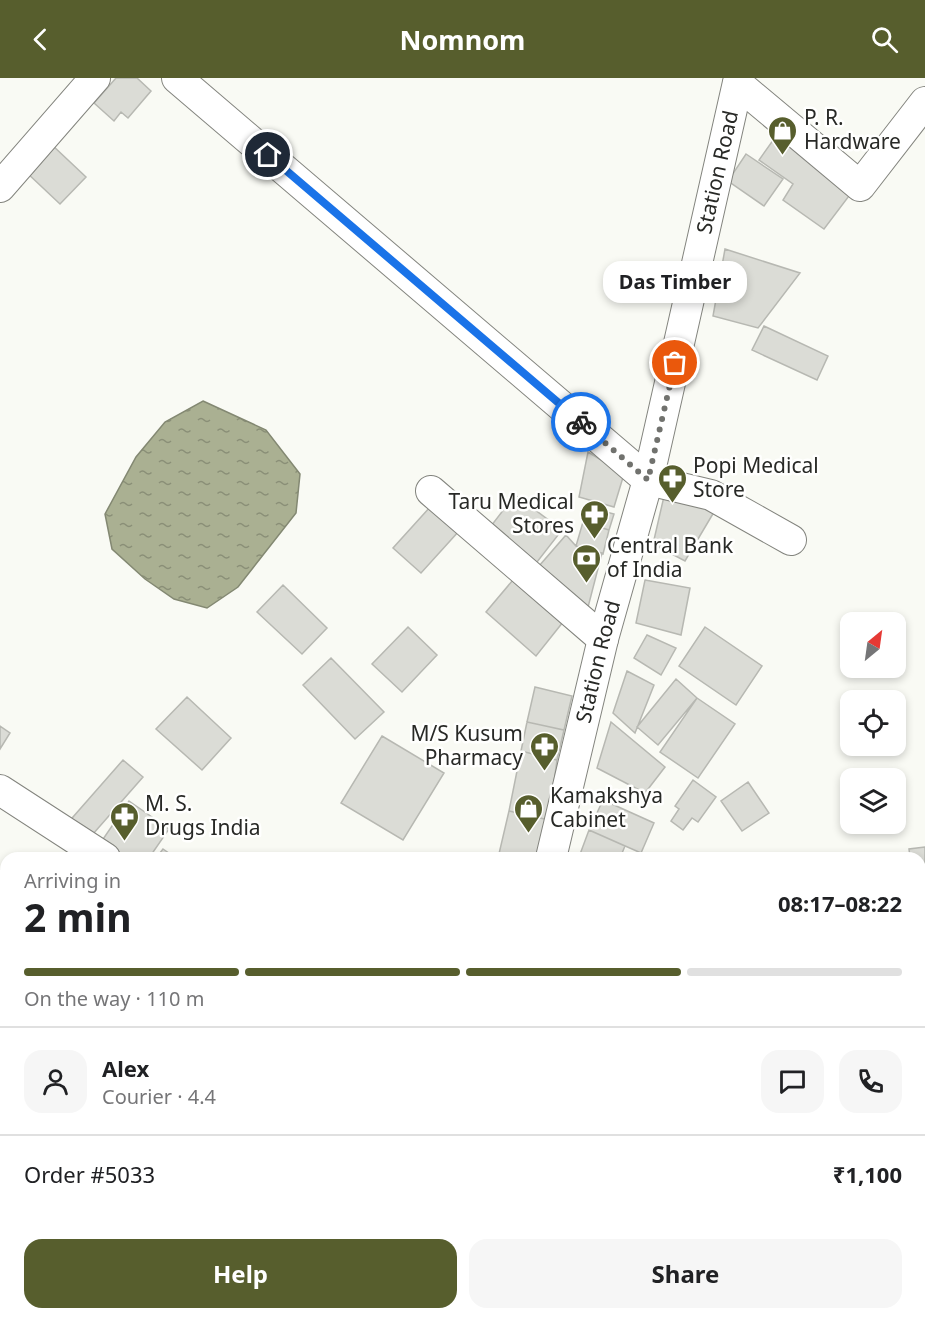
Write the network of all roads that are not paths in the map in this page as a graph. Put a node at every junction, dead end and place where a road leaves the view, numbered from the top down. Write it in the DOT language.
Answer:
graph roads {
  1 [pos="95,78"];
  2 [pos="177,78"];
  3 [pos="738,81"];
  4 [pos="925,102"];
  5 [pos="0,187"];
  6 [pos="648,480"];
  7 [pos="431,491"];
  8 [pos="791,540"];
  9 [pos="603,639"];
  10 [pos="0,790"];
  11 [pos="96,852"];
  12 [pos="552,852"];
  1 -- 5 [label="street"];
  2 -- 6 [label="street"];
  3 -- 4 [label="street"];
  3 -- 6 [label="street, Station Road"];
  6 -- 8 [label="street"];
  6 -- 9 [label="street, Station Road"];
  7 -- 9 [label="street"];
  9 -- 12 [label="street, Station Road"];
  10 -- 11 [label="street"];
}
